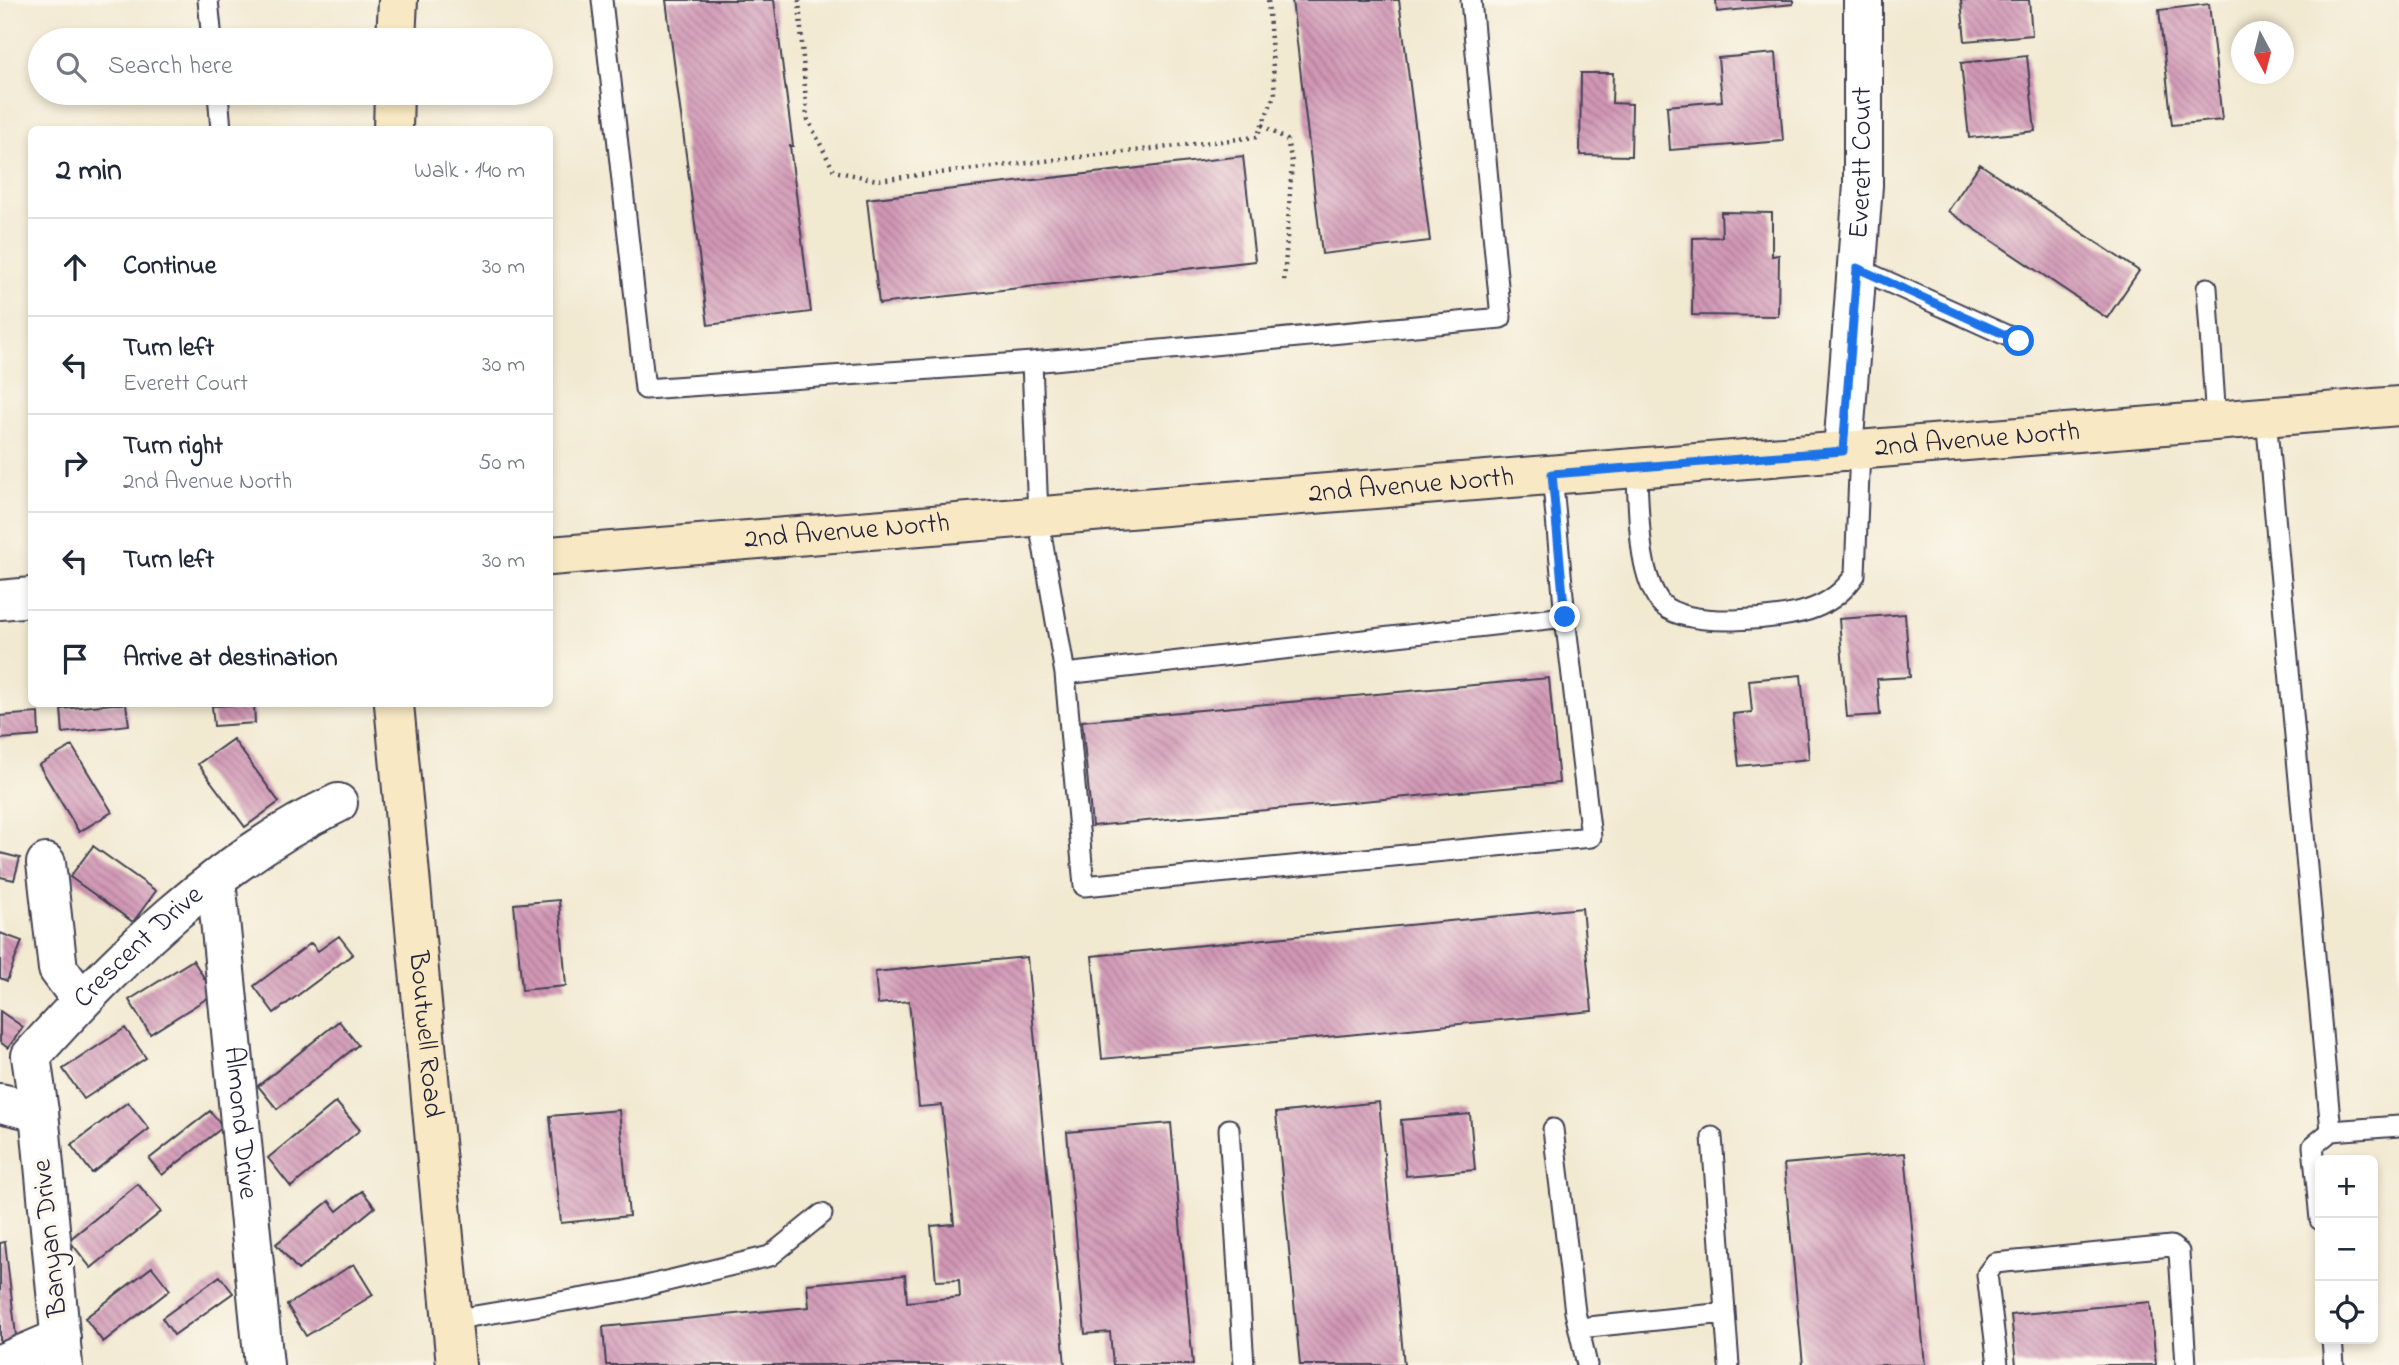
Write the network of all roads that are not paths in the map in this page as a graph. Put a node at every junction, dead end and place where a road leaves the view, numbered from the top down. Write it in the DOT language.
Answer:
graph roads {
  1 [pos="208,0"];
  2 [pos="398,0"];
  3 [pos="602,0"];
  4 [pos="1471,0"];
  5 [pos="1863,0"];
  6 [pos="211,28"];
  7 [pos="397,28"];
  8 [pos="219,105"];
  9 [pos="394,105"];
  10 [pos="221,126"];
  11 [pos="393,126"];
  12 [pos="1857,268"];
  13 [pos="2207,288"];
  14 [pos="2019,341"];
  15 [pos="1032,362"];
  16 [pos="2399,406"];
  17 [pos="2266,417"];
  18 [pos="2216,420"];
  19 [pos="1852,450"];
  20 [pos="1636,467"];
  21 [pos="1552,474"];
  22 [pos="1038,516"];
  23 [pos="553,556"];
  24 [pos="28,597"];
  25 [pos="0,600"];
  26 [pos="1565,617"];
  27 [pos="1065,674"];
  28 [pos="394,707"];
  29 [pos="338,803"];
  30 [pos="46,863"];
  31 [pos="216,879"];
  32 [pos="81,1000"];
  33 [pos="0,1103"];
  34 [pos="39,1112"];
  35 [pos="2399,1126"];
  36 [pos="1229,1129"];
  37 [pos="1553,1129"];
  38 [pos="2331,1131"];
  39 [pos="1712,1137"];
  40 [pos="822,1214"];
  41 [pos="2320,1218"];
  42 [pos="1725,1313"];
  43 [pos="451,1320"];
  44 [pos="1579,1328"];
  45 [pos="2332,1344"];
  46 [pos="62,1352"];
  47 [pos="0,1364"];
  48 [pos="264,1365"];
  49 [pos="456,1365"];
  50 [pos="1244,1365"];
  51 [pos="1587,1365"];
  52 [pos="1729,1365"];
  53 [pos="1998,1365"];
  54 [pos="2186,1365"];
  55 [pos="2334,1365"];
  1 -- 6 [label="lane"];
  2 -- 7 [label="street"];
  3 -- 15 [label="lane"];
  4 -- 15 [label="lane"];
  5 -- 12 [label="street, Everett Court"];
  8 -- 10 [label="lane"];
  9 -- 11 [label="street"];
  12 -- 14 [label="lane"];
  12 -- 19 [label="street, Everett Court"];
  13 -- 18 [label="lane"];
  15 -- 22 [label="lane"];
  16 -- 17 [label="street, 2nd Avenue North"];
  17 -- 18 [label="street, 2nd Avenue North"];
  17 -- 38 [label="lane"];
  18 -- 19 [label="street, 2nd Avenue North"];
  19 -- 20 [label="street, 2nd Avenue North"];
  19 -- 20 [label="lane"];
  20 -- 21 [label="street, 2nd Avenue North"];
  21 -- 22 [label="street, 2nd Avenue North"];
  21 -- 26 [label="lane"];
  22 -- 23 [label="street, 2nd Avenue North"];
  22 -- 27 [label="lane"];
  24 -- 25 [label="street"];
  26 -- 27 [label="lane"];
  26 -- 27 [label="lane"];
  28 -- 43 [label="street, Boutwell Road"];
  29 -- 31 [label="street, Crescent Drive"];
  30 -- 32 [label="street"];
  31 -- 32 [label="street, Crescent Drive"];
  31 -- 48 [label="street, Almond Drive"];
  32 -- 34 [label="street, Crescent Drive"];
  33 -- 34 [label="street"];
  34 -- 46 [label="street, Banyan Drive"];
  35 -- 38 [label="lane"];
  36 -- 50 [label="lane"];
  37 -- 44 [label="lane"];
  38 -- 41 [label="lane"];
  39 -- 42 [label="lane"];
  40 -- 43 [label="lane"];
  42 -- 44 [label="lane"];
  42 -- 52 [label="lane"];
  43 -- 49 [label="street, Boutwell Road"];
  44 -- 51 [label="lane"];
  45 -- 55 [label="lane"];
  46 -- 47 [label="street"];
  53 -- 54 [label="lane"];
}
